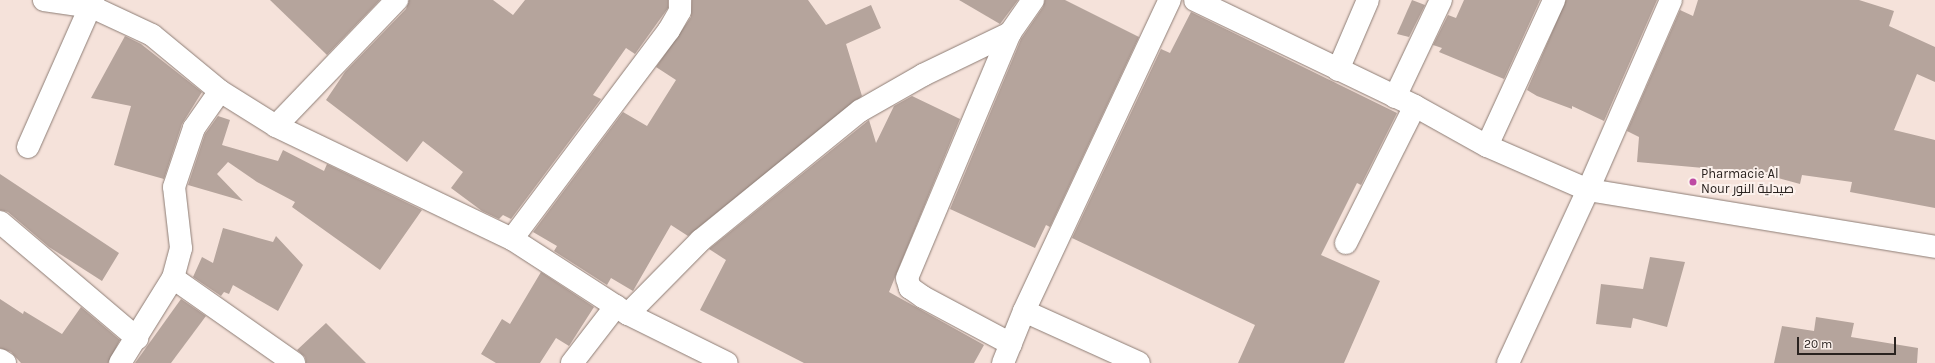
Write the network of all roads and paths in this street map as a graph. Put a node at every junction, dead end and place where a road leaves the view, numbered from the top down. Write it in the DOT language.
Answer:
graph roads {
  1 [pos="44,0"];
  2 [pos="397,0"];
  3 [pos="680,0"];
  4 [pos="1033,0"];
  5 [pos="1170,0"];
  6 [pos="1195,0"];
  7 [pos="1368,0"];
  8 [pos="1441,0"];
  9 [pos="1554,0"];
  10 [pos="1671,0"];
  11 [pos="92,4"];
  12 [pos="1010,33"];
  13 [pos="1338,70"];
  14 [pos="220,91"];
  15 [pos="1395,97"];
  16 [pos="1415,106"];
  17 [pos="276,126"];
  18 [pos="1487,146"];
  19 [pos="28,148"];
  20 [pos="1588,190"];
  21 [pos="0,222"];
  22 [pos="512,239"];
  23 [pos="1346,243"];
  24 [pos="1935,247"];
  25 [pos="173,278"];
  26 [pos="622,310"];
  27 [pos="1024,311"];
  28 [pos="137,338"];
  29 [pos="1007,353"];
  30 [pos="0,360"];
  31 [pos="5,363"];
  32 [pos="120,363"];
  33 [pos="294,363"];
  34 [pos="572,363"];
  35 [pos="727,363"];
  36 [pos="1139,363"];
  37 [pos="1508,363"];
  1 -- 11 [label="street"];
  2 -- 17 [label="street"];
  3 -- 22 [label="street"];
  4 -- 12 [label="street"];
  5 -- 27 [label="street"];
  6 -- 13 [label="street"];
  7 -- 13 [label="street"];
  8 -- 15 [label="street"];
  9 -- 18 [label="street"];
  10 -- 20 [label="street"];
  11 -- 14 [label="street"];
  11 -- 19 [label="street"];
  12 -- 26 [label="street"];
  12 -- 29 [label="street"];
  13 -- 15 [label="street"];
  14 -- 17 [label="street"];
  14 -- 25 [label="street"];
  15 -- 16 [label="street"];
  16 -- 18 [label="street"];
  16 -- 23 [label="street"];
  17 -- 22 [label="street"];
  18 -- 20 [label="street"];
  20 -- 24 [label="street"];
  20 -- 37 [label="street"];
  21 -- 28 [label="street"];
  22 -- 26 [label="street"];
  25 -- 28 [label="street"];
  25 -- 33 [label="street"];
  26 -- 34 [label="street"];
  26 -- 35 [label="street"];
  27 -- 29 [label="street"];
  27 -- 36 [label="street"];
  28 -- 32 [label="street"];
  30 -- 31 [label="street"];
}
